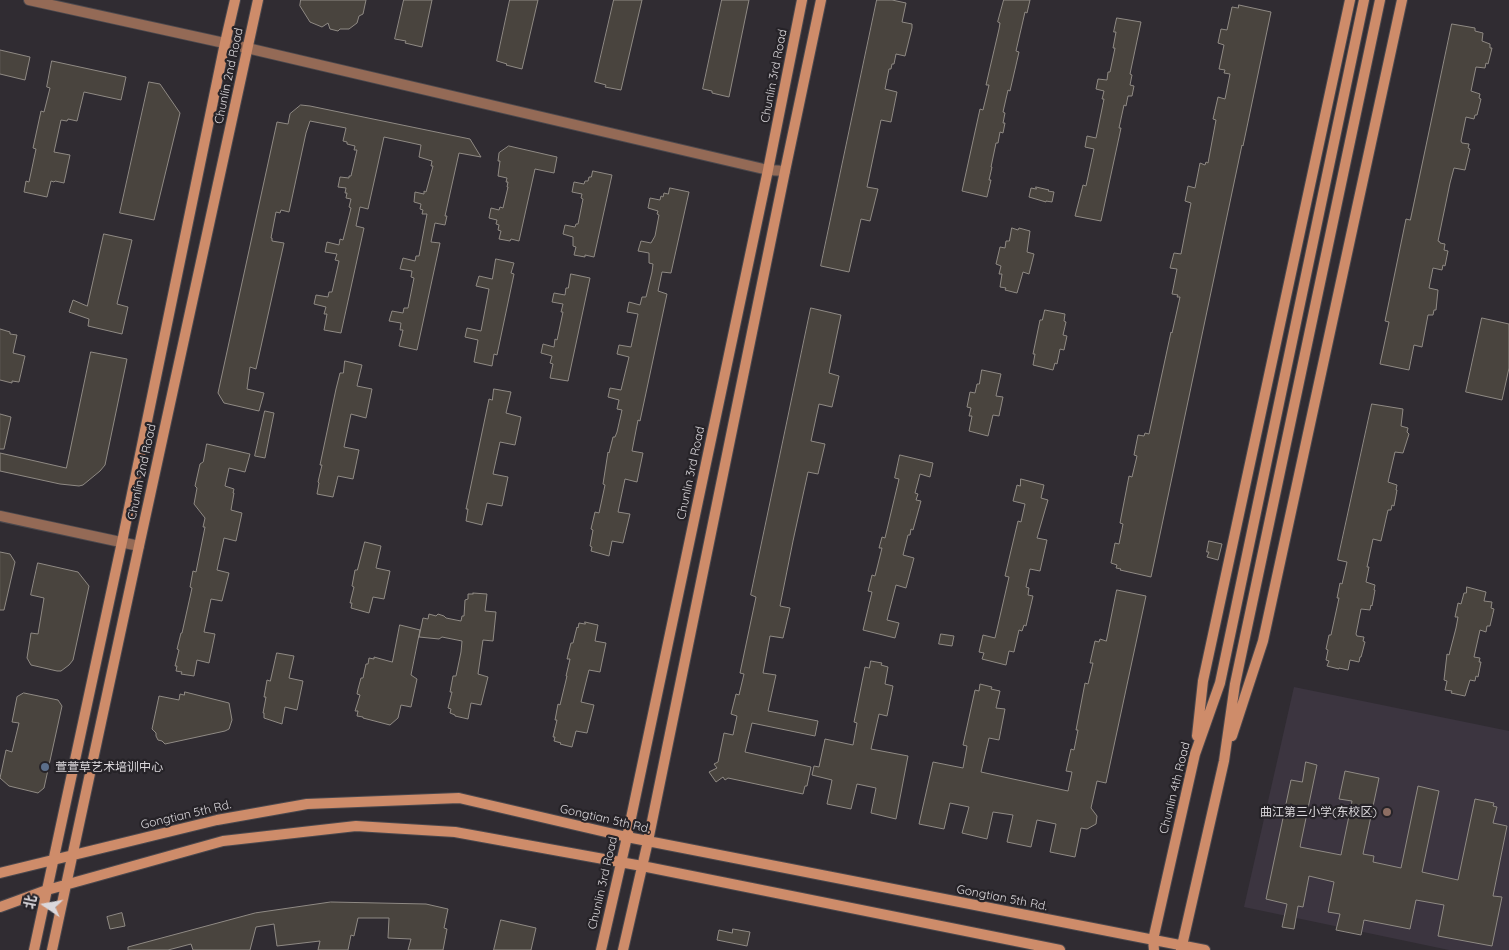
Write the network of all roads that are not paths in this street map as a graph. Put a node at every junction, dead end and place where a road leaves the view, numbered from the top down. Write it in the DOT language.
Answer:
graph roads {
  1 [pos="30,0"];
  2 [pos="235,0"];
  3 [pos="258,0"];
  4 [pos="802,0"];
  5 [pos="821,0"];
  6 [pos="1350,0"];
  7 [pos="1364,0"];
  8 [pos="1380,0"];
  9 [pos="1402,0"];
  10 [pos="225,43"];
  11 [pos="247,48"];
  12 [pos="768,170"];
  13 [pos="785,171"];
  14 [pos="0,516"];
  15 [pos="122,542"];
  16 [pos="139,546"];
  17 [pos="1195,754"];
  18 [pos="1224,761"];
  19 [pos="627,837"];
  20 [pos="648,841"];
  21 [pos="72,854"];
  22 [pos="54,861"];
  23 [pos="620,863"];
  24 [pos="642,866"];
  25 [pos="0,873"];
  26 [pos="65,886"];
  27 [pos="47,890"];
  28 [pos="0,907"];
  29 [pos="1153,945"];
  30 [pos="1182,948"];
  31 [pos="34,950"];
  32 [pos="52,950"];
  33 [pos="601,950"];
  34 [pos="623,950"];
  35 [pos="1060,950"];
  36 [pos="1205,950"];
  1 -- 10 [label="street"];
  2 -- 10 [label="street, Chunlin 2nd Road"];
  3 -- 11 [label="street, Chunlin 2nd Road"];
  4 -- 12 [label="street, Chunlin 3rd Road"];
  5 -- 13 [label="street"];
  6 -- 17 [label="street"];
  7 -- 17 [label="street, Chunlin 4th Road"];
  8 -- 18 [label="street"];
  9 -- 18 [label="street"];
  10 -- 11 [label="street"];
  10 -- 15 [label="street, Chunlin 2nd Road"];
  11 -- 12 [label="street"];
  11 -- 16 [label="street, Chunlin 2nd Road"];
  12 -- 13 [label="street"];
  12 -- 19 [label="street, Chunlin 3rd Road"];
  13 -- 20 [label="street"];
  14 -- 15 [label="street"];
  15 -- 16 [label="street"];
  15 -- 22 [label="street, Chunlin 2nd Road"];
  16 -- 21 [label="street, Chunlin 2nd Road"];
  17 -- 29 [label="street, Chunlin 4th Road"];
  18 -- 30 [label="street"];
  19 -- 20 [label="street, Gongtian 5th Rd."];
  19 -- 21 [label="street, Gongtian 5th Rd."];
  19 -- 23 [label="street, Chunlin 3rd Road"];
  20 -- 24 [label="street"];
  20 -- 29 [label="street, Gongtian 5th Rd."];
  21 -- 22 [label="street, Gongtian 5th Rd."];
  21 -- 26 [label="street, Chunlin 2nd Road"];
  22 -- 25 [label="street, Gongtian 5th Rd."];
  22 -- 27 [label="street, Chunlin 2nd Road"];
  23 -- 24 [label="street"];
  23 -- 26 [label="street"];
  23 -- 33 [label="street, Chunlin 3rd Road"];
  24 -- 34 [label="street"];
  24 -- 35 [label="street"];
  26 -- 27 [label="street"];
  26 -- 32 [label="street, Chunlin 2nd Road"];
  27 -- 28 [label="street"];
  27 -- 31 [label="street, Chunlin 2nd Road"];
  29 -- 30 [label="street, Gongtian 5th Rd."];
  30 -- 36 [label="street, Gongtian 5th Rd."];
}
